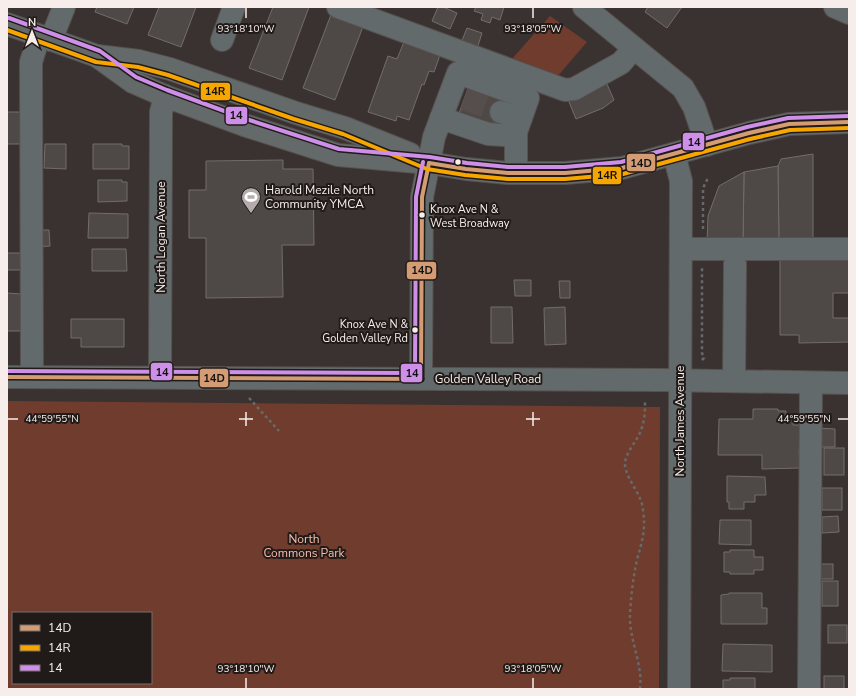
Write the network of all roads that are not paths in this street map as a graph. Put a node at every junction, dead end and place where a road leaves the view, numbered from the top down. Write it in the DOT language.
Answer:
graph roads {
  1 [pos="64,7"];
  2 [pos="234,7"];
  3 [pos="338,7"];
  4 [pos="584,7"];
  5 [pos="835,7"];
  6 [pos="849,13"];
  7 [pos="7,24"];
  8 [pos="45,38"];
  9 [pos="222,40"];
  10 [pos="634,48"];
  11 [pos="97,56"];
  12 [pos="164,96"];
  13 [pos="441,118"];
  14 [pos="512,122"];
  15 [pos="849,122"];
  16 [pos="707,145"];
  17 [pos="674,154"];
  18 [pos="430,162"];
  19 [pos="516,173"];
  20 [pos="681,249"];
  21 [pos="849,249"];
  22 [pos="735,264"];
  23 [pos="7,377"];
  24 [pos="32,377"];
  25 [pos="160,377"];
  26 [pos="421,379"];
  27 [pos="681,380"];
  28 [pos="734,381"];
  29 [pos="811,383"];
  30 [pos="849,383"];
  31 [pos="680,689"];
  32 [pos="809,689"];
  1 -- 8 [label="street"];
  2 -- 9 [label="street"];
  3 -- 10 [label="street"];
  4 -- 10 [label="street"];
  5 -- 6 [label="street"];
  7 -- 8 [label="main road"];
  8 -- 11 [label="main road"];
  8 -- 24 [label="street"];
  10 -- 16 [label="street"];
  11 -- 12 [label="main road"];
  11 -- 18 [label="main road"];
  12 -- 18 [label="main road"];
  12 -- 25 [label="street, North Logan Avenue"];
  13 -- 14 [label="street"];
  13 -- 14 [label="street"];
  13 -- 18 [label="street"];
  14 -- 19 [label="street"];
  15 -- 16 [label="main road"];
  16 -- 17 [label="main road"];
  17 -- 19 [label="main road"];
  17 -- 20 [label="street, North James Avenue"];
  18 -- 19 [label="main road"];
  18 -- 26 [label="street"];
  20 -- 21 [label="street"];
  20 -- 27 [label="street, North James Avenue"];
  22 -- 28 [label="street"];
  23 -- 24 [label="street, Golden Valley Road"];
  24 -- 25 [label="street, Golden Valley Road"];
  25 -- 26 [label="street, Golden Valley Road"];
  26 -- 27 [label="street, Golden Valley Road"];
  27 -- 28 [label="street, Golden Valley Road"];
  27 -- 31 [label="street, North James Avenue"];
  28 -- 29 [label="street, Golden Valley Road"];
  29 -- 30 [label="street, Golden Valley Road"];
  29 -- 32 [label="street"];
}
